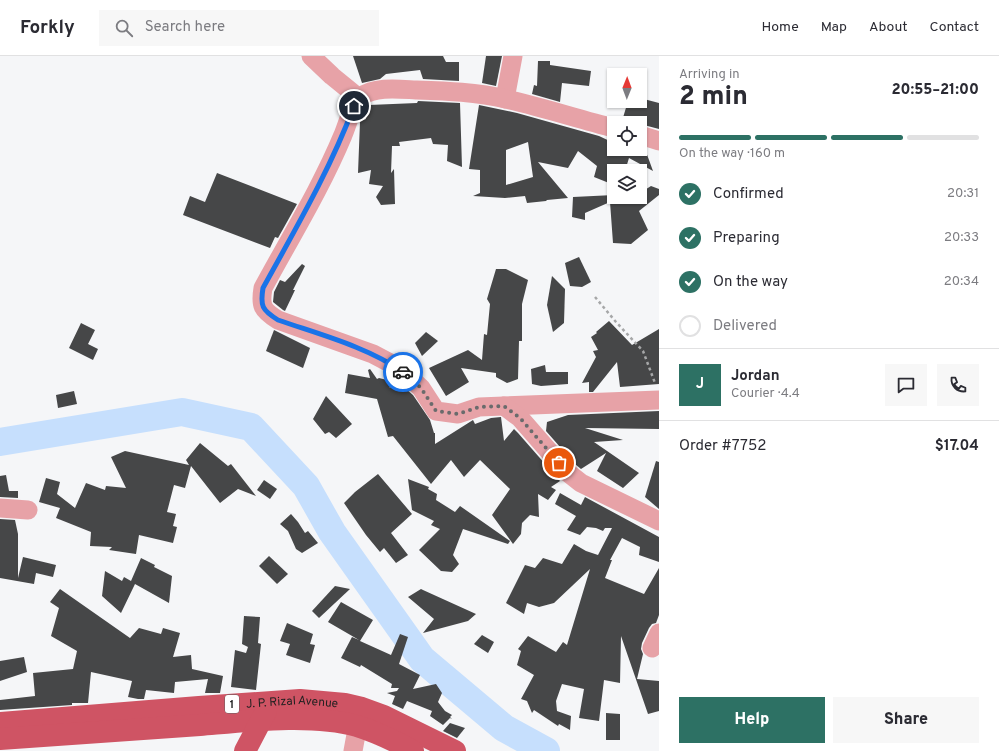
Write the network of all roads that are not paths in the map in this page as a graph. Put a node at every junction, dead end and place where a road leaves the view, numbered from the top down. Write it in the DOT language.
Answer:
graph roads {
  1 [pos="311,56"];
  2 [pos="513,56"];
  3 [pos="359,98"];
  4 [pos="505,99"];
  5 [pos="607,126"];
  6 [pos="647,137"];
  7 [pos="659,140"];
  8 [pos="657,393"];
  9 [pos="504,406"];
  10 [pos="0,508"];
  11 [pos="28,510"];
  12 [pos="659,521"];
  13 [pos="272,701"];
  14 [pos="359,717"];
  15 [pos="261,720"];
  16 [pos="0,723"];
  17 [pos="0,739"];
  18 [pos="245,751"];
  19 [pos="353,751"];
  20 [pos="413,751"];
  21 [pos="455,751"];
  1 -- 3 [label="street"];
  2 -- 4 [label="street"];
  3 -- 4 [label="street"];
  3 -- 9 [label="street"];
  4 -- 5 [label="street"];
  6 -- 7 [label="street"];
  8 -- 9 [label="street"];
  9 -- 12 [label="street"];
  10 -- 11 [label="street"];
  13 -- 14 [label="main road, J. P. Rizal Avenue / 1"];
  13 -- 15 [label="main road"];
  13 -- 16 [label="main road, J. P. Rizal Avenue / 1"];
  14 -- 15 [label="main road, J. P. Rizal Avenue / 1"];
  14 -- 19 [label="street"];
  14 -- 20 [label="main road, J. P. Rizal Avenue / 1"];
  14 -- 21 [label="main road, J. P. Rizal Avenue / 1"];
  15 -- 17 [label="main road, J. P. Rizal Avenue / 1"];
  15 -- 18 [label="main road"];
}
